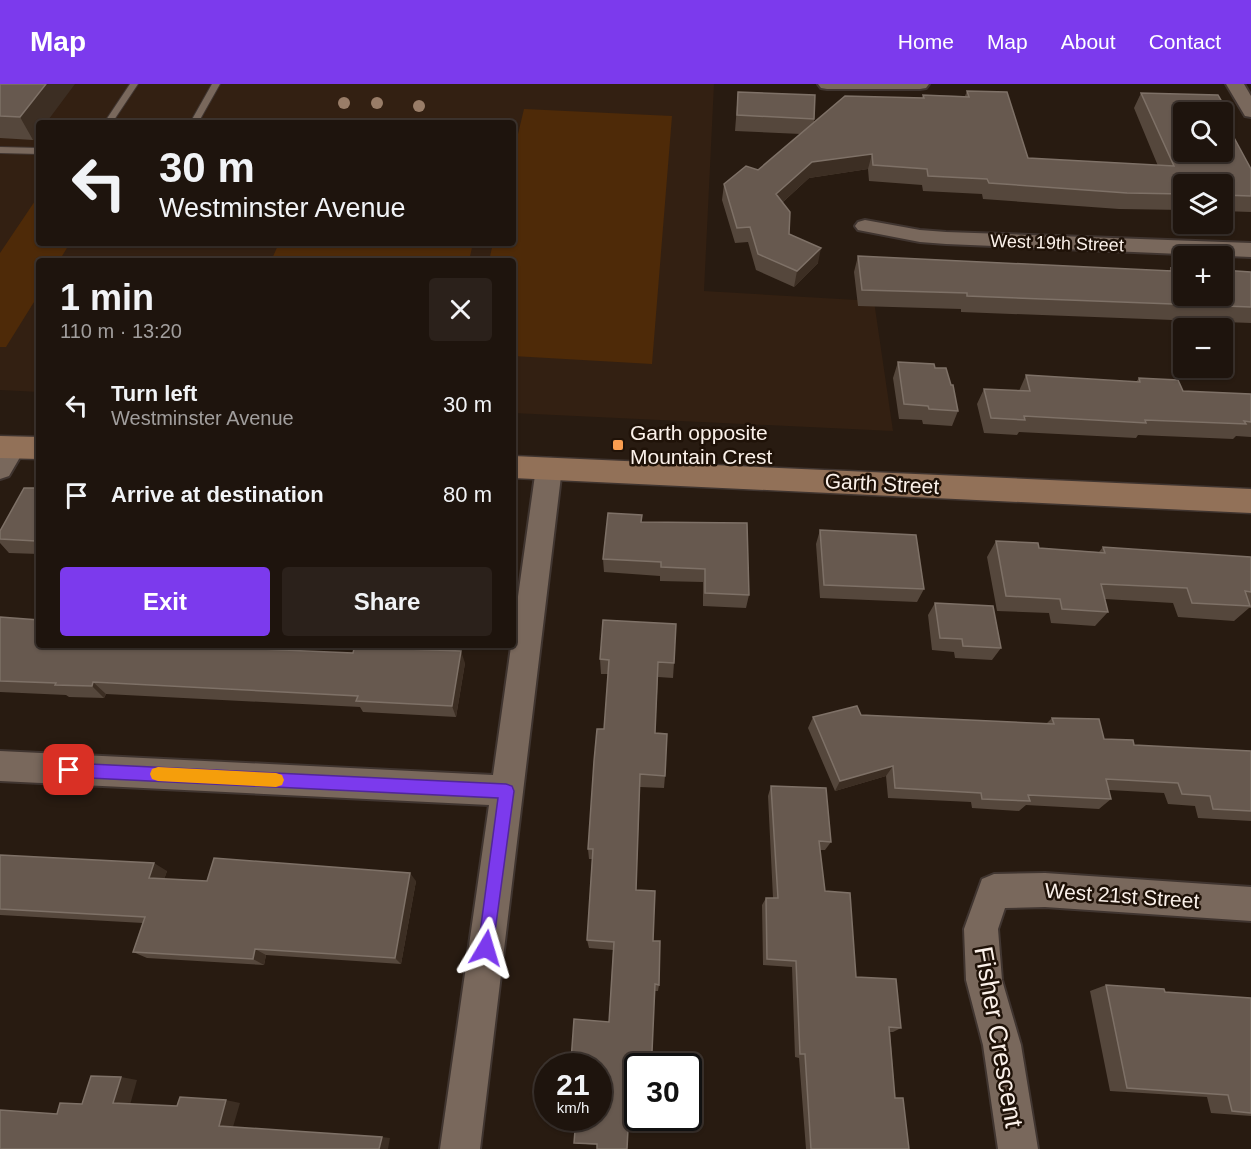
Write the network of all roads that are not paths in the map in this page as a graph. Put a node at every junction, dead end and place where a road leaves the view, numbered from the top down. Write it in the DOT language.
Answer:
graph roads {
  1 [pos="134,84"];
  2 [pos="216,84"];
  3 [pos="827,84"];
  4 [pos="920,84"];
  5 [pos="1235,84"];
  6 [pos="1251,112"];
  7 [pos="110,120"];
  8 [pos="196,120"];
  9 [pos="0,150"];
  10 [pos="36,151"];
  11 [pos="865,226"];
  12 [pos="1251,250"];
  13 [pos="516,467"];
  14 [pos="549,468"];
  15 [pos="1251,501"];
  16 [pos="0,766"];
  17 [pos="506,791"];
  18 [pos="994,891"];
  19 [pos="1251,904"];
  20 [pos="460,1149"];
  21 [pos="1018,1149"];
  1 -- 7 [label="lane"];
  2 -- 8 [label="lane"];
  3 -- 4 [label="street"];
  5 -- 6 [label="street"];
  9 -- 10 [label="lane"];
  11 -- 12 [label="street, West 19th Street"];
  13 -- 14 [label="main road, Garth Street"];
  14 -- 15 [label="main road, Garth Street"];
  14 -- 17 [label="street"];
  16 -- 17 [label="street"];
  17 -- 20 [label="street"];
  18 -- 19 [label="street, West 21st Street"];
  18 -- 21 [label="street, Fisher Crescent"];
}
